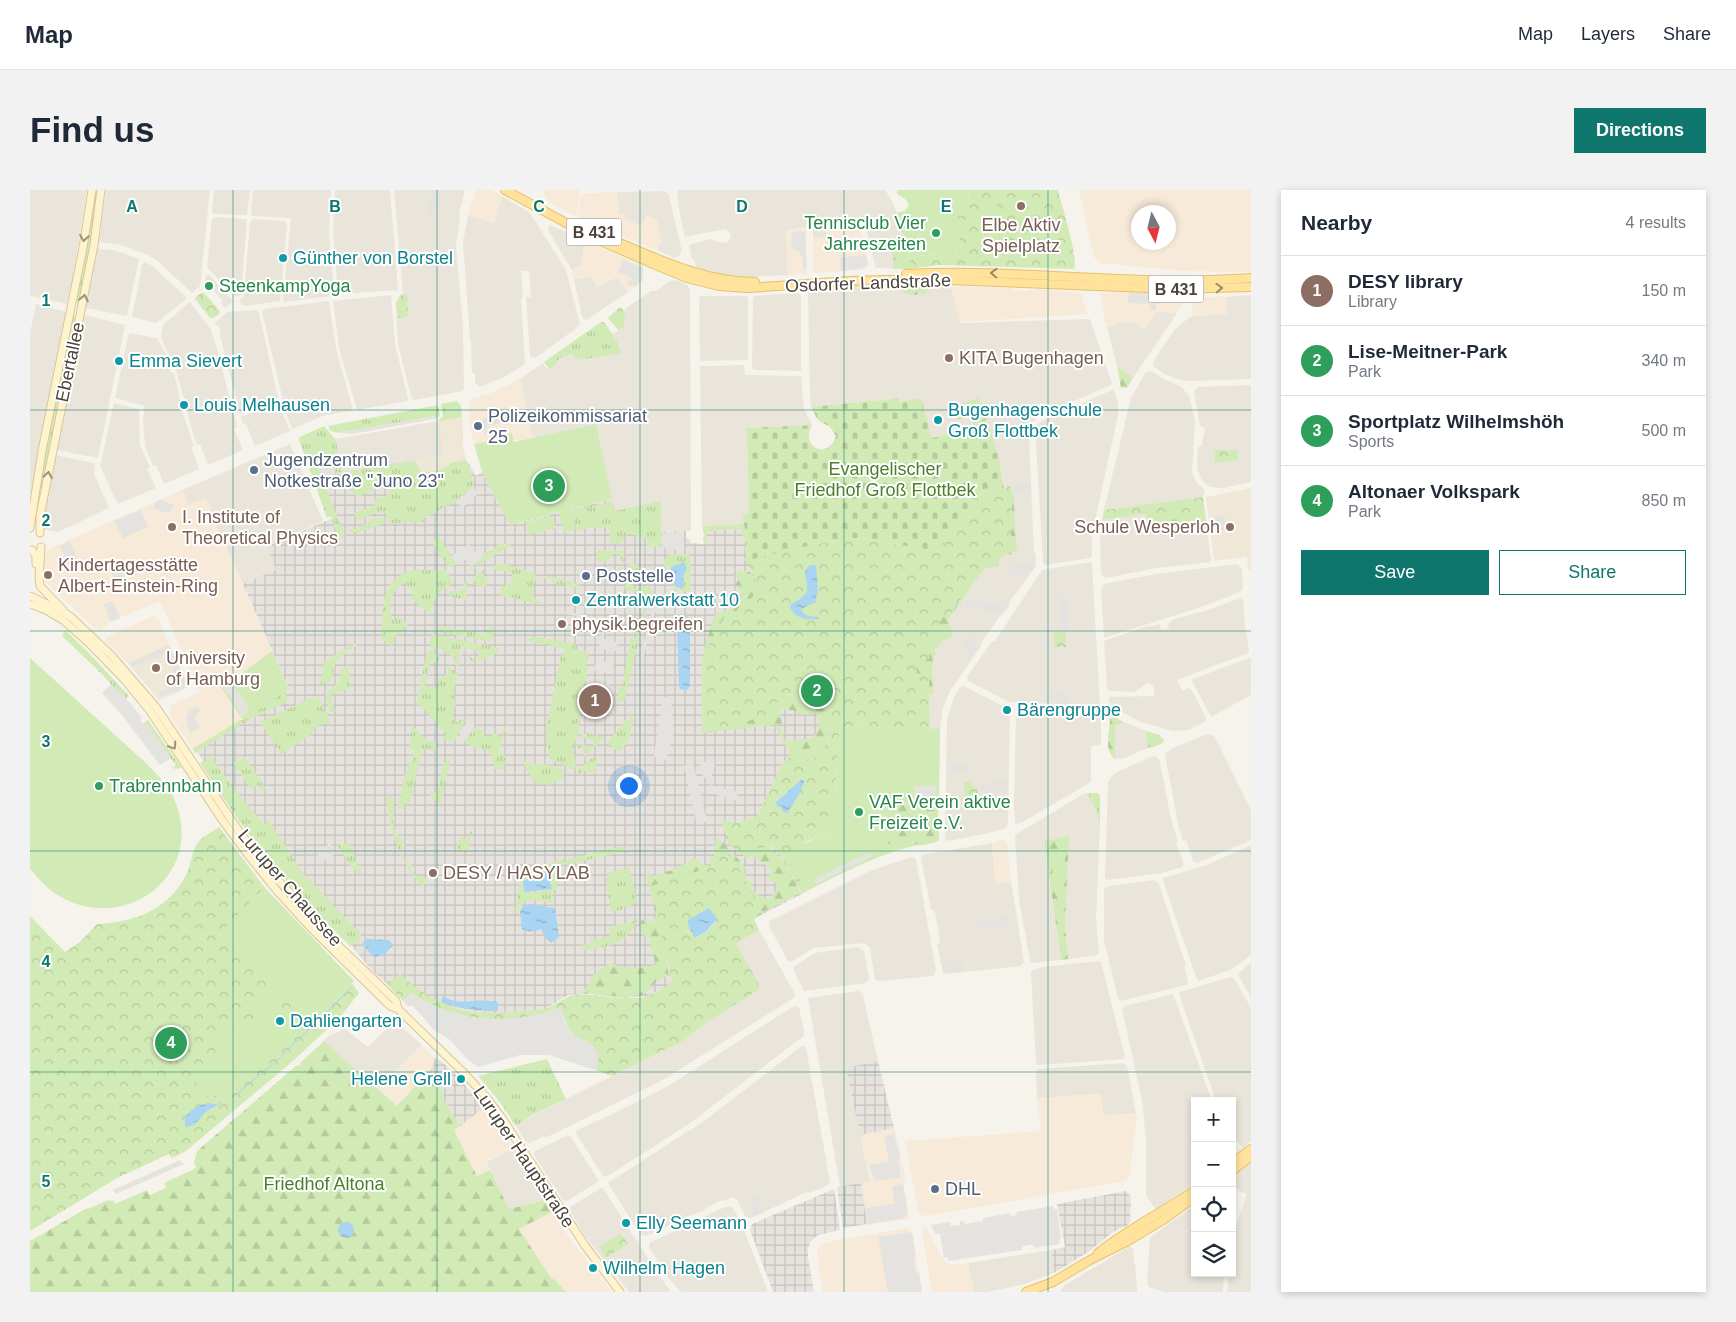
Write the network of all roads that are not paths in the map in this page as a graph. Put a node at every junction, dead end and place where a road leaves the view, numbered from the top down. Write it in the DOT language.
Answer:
graph roads {
  1 [pos="92,190"];
  2 [pos="101,190"];
  3 [pos="505,190"];
  4 [pos="514,190"];
  5 [pos="1043,275"];
  6 [pos="1251,278"];
  7 [pos="1025,282"];
  8 [pos="1251,287"];
  9 [pos="30,530"];
  10 [pos="40,533"];
  11 [pos="41,546"];
  12 [pos="31,549"];
  13 [pos="33,597"];
  14 [pos="30,604"];
  15 [pos="46,610"];
  16 [pos="65,613"];
  17 [pos="93,642"];
  18 [pos="372,984"];
  19 [pos="1251,1149"];
  20 [pos="1251,1156"];
  21 [pos="1236,1160"];
  22 [pos="1236,1168"];
  23 [pos="1191,1193"];
  24 [pos="1191,1200"];
  25 [pos="1090,1260"];
  26 [pos="620,1292"];
  27 [pos="1026,1292"];
  1 -- 9 [label="main road, Ebertallee, one-way"];
  10 -- 2 [label="main road, Ebertallee, one-way"];
  3 -- 7 [label="main road, Osdorfer Landstraße / B 431"];
  5 -- 4 [label="main road, Osdorfer Landstraße / B 431, one-way"];
  5 -- 6 [label="main road, Osdorfer Landstraße / B 431"];
  5 -- 7 [label="main road, B 431"];
  7 -- 8 [label="main road, Osdorfer Landstraße / B 431, one-way"];
  9 -- 10 [label="main road"];
  10 -- 11 [label="main road, Ebertallee"];
  11 -- 12 [label="main road"];
  11 -- 16 [label="main road"];
  12 -- 13 [label="main road"];
  13 -- 15 [label="main road"];
  13 -- 16 [label="main road, Luruper Chaussee"];
  14 -- 15 [label="main road, Luruper Chaussee"];
  15 -- 17 [label="main road, Luruper Chaussee"];
  16 -- 17 [label="main road, Luruper Chaussee"];
  17 -- 18 [label="main road, Luruper Chaussee"];
  18 -- 26 [label="main road, Luruper Hauptstraße"];
  19 -- 21 [label="main road"];
  20 -- 22 [label="main road"];
  23 -- 25 [label="main road"];
  24 -- 25 [label="main road"];
  25 -- 27 [label="main road"];
}
